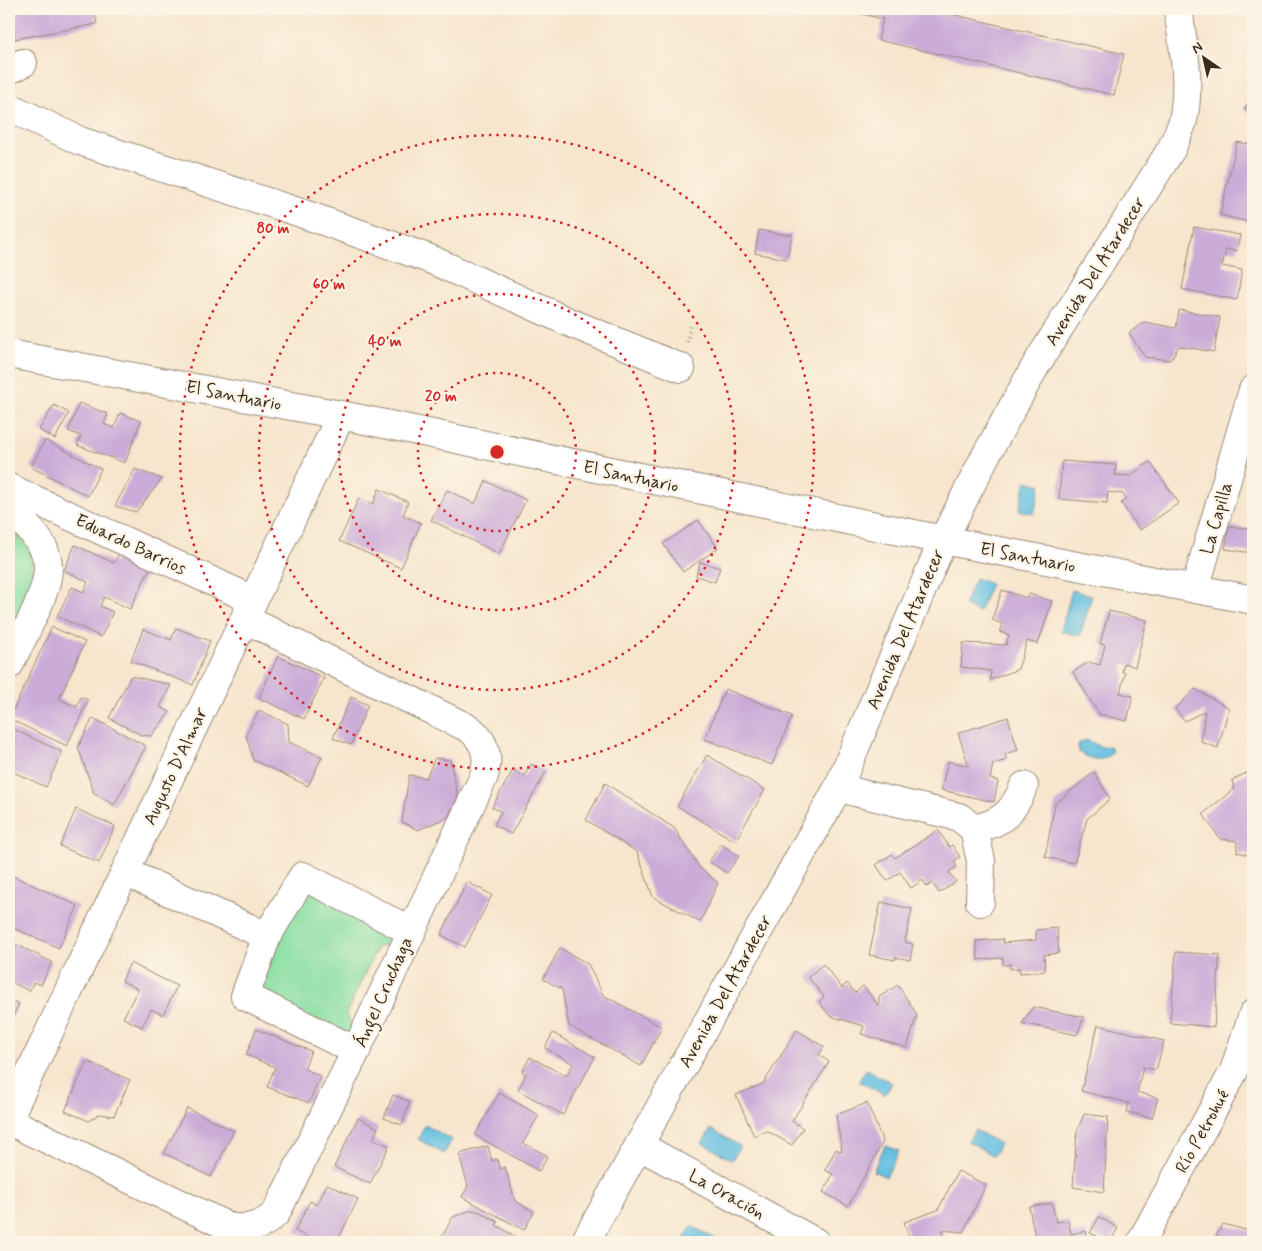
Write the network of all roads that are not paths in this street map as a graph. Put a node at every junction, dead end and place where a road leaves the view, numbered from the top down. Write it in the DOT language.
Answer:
graph roads {
  1 [pos="1178,9"];
  2 [pos="9,107"];
  3 [pos="9,354"];
  4 [pos="681,368"];
  5 [pos="1253,390"];
  6 [pos="341,415"];
  7 [pos="15,504"];
  8 [pos="943,540"];
  9 [pos="1195,589"];
  10 [pos="1253,600"];
  11 [pos="249,610"];
  12 [pos="9,664"];
  13 [pos="1024,786"];
  14 [pos="838,788"];
  15 [pos="974,829"];
  16 [pos="125,872"];
  17 [pos="980,902"];
  18 [pos="411,931"];
  19 [pos="268,936"];
  20 [pos="1253,1014"];
  21 [pos="356,1051"];
  22 [pos="9,1117"];
  23 [pos="9,1121"];
  24 [pos="640,1146"];
  25 [pos="585,1242"];
  26 [pos="815,1242"];
  27 [pos="1141,1242"];
  1 -- 8 [label="street, Avenida Del Atardecer"];
  2 -- 4 [label="street"];
  3 -- 6 [label="street, El Santuario"];
  5 -- 9 [label="street, La Capilla"];
  6 -- 8 [label="street, El Santuario"];
  6 -- 11 [label="street, Augusto D'Almar"];
  7 -- 11 [label="street, Eduardo Barrios"];
  7 -- 12 [label="street"];
  8 -- 9 [label="street, El Santuario"];
  8 -- 14 [label="street, Avenida Del Atardecer"];
  9 -- 10 [label="street, El Santuario"];
  11 -- 16 [label="street, Augusto D'Almar"];
  11 -- 18 [label="street, Ángel Cruchaga"];
  13 -- 15 [label="street"];
  14 -- 15 [label="street"];
  14 -- 24 [label="street, Avenida Del Atardecer"];
  15 -- 17 [label="street"];
  16 -- 19 [label="street"];
  16 -- 22 [label="street, Augusto D'Almar"];
  18 -- 19 [label="street"];
  18 -- 21 [label="street, Ángel Cruchaga"];
  19 -- 21 [label="street"];
  20 -- 27 [label="street, Río Petrohué"];
  21 -- 23 [label="street, Ángel Cruchaga"];
  24 -- 25 [label="street, Avenida Del Atardecer"];
  24 -- 26 [label="street, La Oración"];
}
